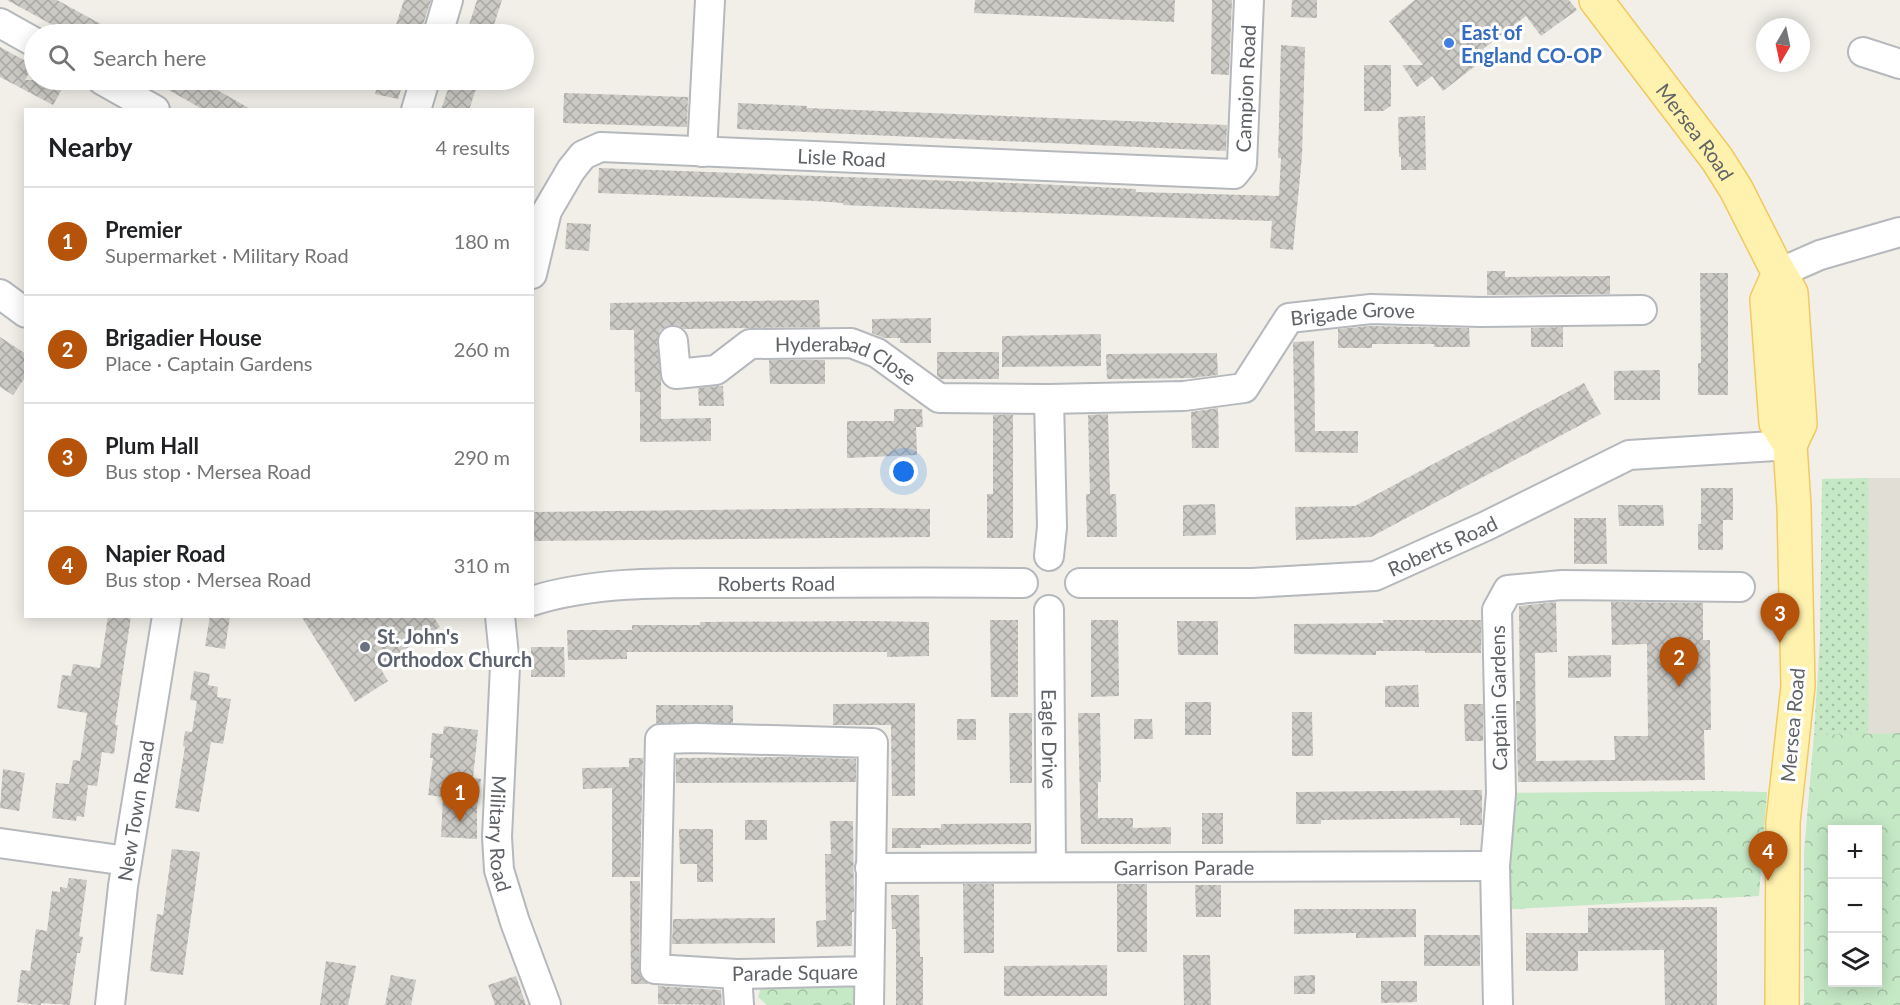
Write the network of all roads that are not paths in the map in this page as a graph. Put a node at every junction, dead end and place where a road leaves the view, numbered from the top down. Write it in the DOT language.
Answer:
graph roads {
  1 [pos="448,0"];
  2 [pos="710,0"];
  3 [pos="1249,0"];
  4 [pos="1596,0"];
  5 [pos="0,22"];
  6 [pos="441,24"];
  7 [pos="24,36"];
  8 [pos="1863,52"];
  9 [pos="1900,64"];
  10 [pos="120,90"];
  11 [pos="422,90"];
  12 [pos="151,108"];
  13 [pos="417,108"];
  14 [pos="702,152"];
  15 [pos="1234,174"];
  16 [pos="1900,232"];
  17 [pos="534,266"];
  18 [pos="1779,273"];
  19 [pos="0,294"];
  20 [pos="1642,310"];
  21 [pos="24,312"];
  22 [pos="673,341"];
  23 [pos="1049,399"];
  24 [pos="1790,445"];
  25 [pos="1050,556"];
  26 [pos="1023,582"];
  27 [pos="1080,583"];
  28 [pos="1740,587"];
  29 [pos="534,601"];
  30 [pos="1049,610"];
  31 [pos="167,618"];
  32 [pos="500,618"];
  33 [pos="0,843"];
  34 [pos="127,861"];
  35 [pos="1495,866"];
  36 [pos="1051,867"];
  37 [pos="870,868"];
  38 [pos="868,971"];
  39 [pos="737,974"];
  40 [pos="110,1005"];
  41 [pos="546,1005"];
  42 [pos="739,1005"];
  43 [pos="869,1005"];
  44 [pos="1498,1005"];
  45 [pos="1782,1005"];
  1 -- 6 [label="street"];
  2 -- 14 [label="street"];
  3 -- 15 [label="street, Campion Road"];
  4 -- 18 [label="main road, Mersea Road"];
  5 -- 7 [label="street"];
  8 -- 9 [label="street"];
  10 -- 12 [label="street"];
  11 -- 13 [label="street"];
  14 -- 15 [label="street, Lisle Road"];
  14 -- 17 [label="street, Lisle Road"];
  16 -- 18 [label="street"];
  18 -- 24 [label="main road, Mersea Road"];
  19 -- 21 [label="street"];
  20 -- 23 [label="street, Brigade Grove"];
  22 -- 23 [label="street, Hyderabad Close"];
  23 -- 25 [label="street"];
  24 -- 27 [label="street, Roberts Road"];
  24 -- 45 [label="main road, Mersea Road"];
  25 -- 26 [label="street"];
  25 -- 27 [label="street"];
  26 -- 29 [label="street, Roberts Road"];
  26 -- 30 [label="street"];
  27 -- 30 [label="street"];
  28 -- 35 [label="street, Captain Gardens"];
  30 -- 36 [label="street, Eagle Drive"];
  31 -- 34 [label="street, New Town Road"];
  32 -- 41 [label="street, Military Road"];
  33 -- 34 [label="street"];
  34 -- 40 [label="street, New Town Road"];
  35 -- 36 [label="street, Garrison Parade"];
  35 -- 44 [label="street, Captain Gardens"];
  36 -- 37 [label="street, Garrison Parade"];
  37 -- 38 [label="street, Parade Square"];
  37 -- 39 [label="street, Parade Square"];
  38 -- 39 [label="street, Parade Square"];
  38 -- 43 [label="street"];
  39 -- 42 [label="street"];
}
